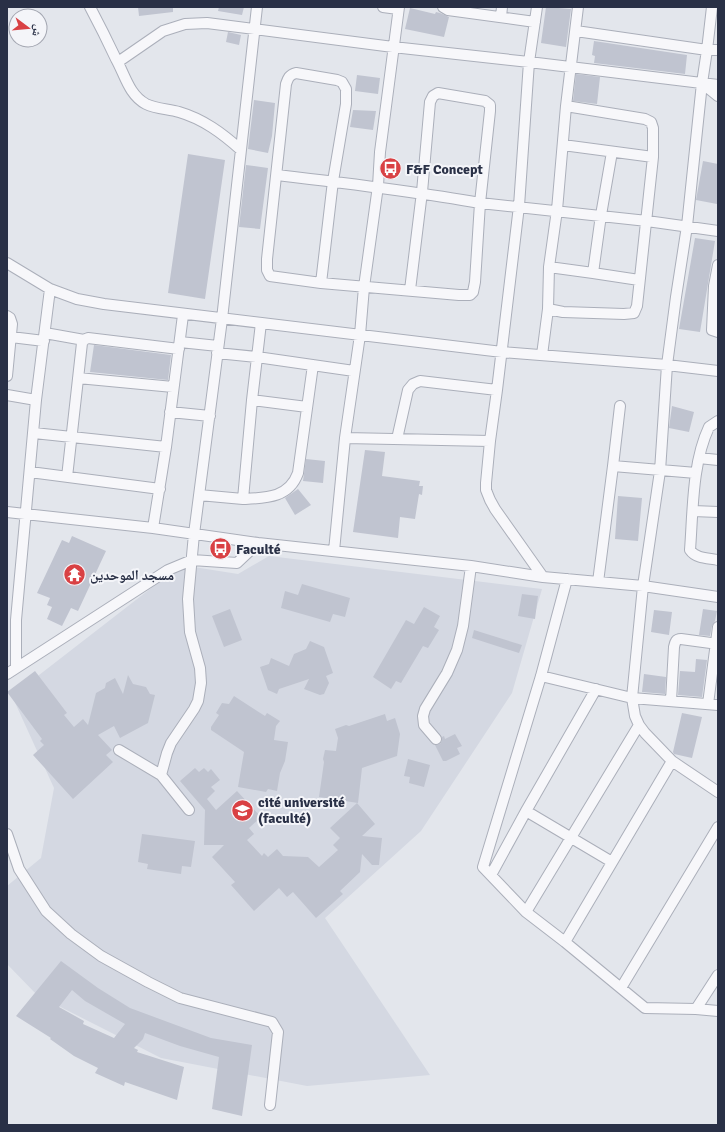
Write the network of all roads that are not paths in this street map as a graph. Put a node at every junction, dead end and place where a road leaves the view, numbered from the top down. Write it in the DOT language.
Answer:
graph roads {
  1 [pos="90,7"];
  2 [pos="257,7"];
  3 [pos="383,7"];
  4 [pos="443,7"];
  5 [pos="537,7"];
  6 [pos="578,7"];
  7 [pos="712,7"];
  8 [pos="398,8"];
  9 [pos="501,12"];
  10 [pos="535,22"];
  11 [pos="254,29"];
  12 [pos="576,31"];
  13 [pos="393,47"];
  14 [pos="707,50"];
  15 [pos="718,50"];
  16 [pos="118,62"];
  17 [pos="529,62"];
  18 [pos="571,67"];
  19 [pos="702,83"];
  20 [pos="718,85"];
  21 [pos="718,96"];
  22 [pos="566,106"];
  23 [pos="563,145"];
  24 [pos="241,150"];
  25 [pos="612,152"];
  26 [pos="653,157"];
  27 [pos="277,175"];
  28 [pos="333,181"];
  29 [pos="378,186"];
  30 [pos="422,192"];
  31 [pos="480,203"];
  32 [pos="519,206"];
  33 [pos="557,210"];
  34 [pos="601,215"];
  35 [pos="647,221"];
  36 [pos="687,226"];
  37 [pos="718,231"];
  38 [pos="718,265"];
  39 [pos="10,267"];
  40 [pos="548,267"];
  41 [pos="593,273"];
  42 [pos="639,280"];
  43 [pos="321,283"];
  44 [pos="716,286"];
  45 [pos="364,287"];
  46 [pos="50,289"];
  47 [pos="410,290"];
  48 [pos="548,309"];
  49 [pos="183,315"];
  50 [pos="7,316"];
  51 [pos="222,319"];
  52 [pos="261,323"];
  53 [pos="718,332"];
  54 [pos="360,335"];
  55 [pos="11,337"];
  56 [pos="44,337"];
  57 [pos="84,340"];
  58 [pos="179,346"];
  59 [pos="218,349"];
  60 [pos="502,352"];
  61 [pos="542,355"];
  62 [pos="257,357"];
  63 [pos="8,364"];
  64 [pos="313,365"];
  65 [pos="667,365"];
  66 [pos="718,371"];
  67 [pos="354,372"];
  68 [pos="7,376"];
  69 [pos="78,378"];
  70 [pos="173,387"];
  71 [pos="498,390"];
  72 [pos="7,395"];
  73 [pos="36,400"];
  74 [pos="252,400"];
  75 [pos="620,406"];
  76 [pos="307,407"];
  77 [pos="170,412"];
  78 [pos="210,416"];
  79 [pos="718,422"];
  80 [pos="34,432"];
  81 [pos="72,437"];
  82 [pos="345,438"];
  83 [pos="397,439"];
  84 [pos="490,441"];
  85 [pos="166,447"];
  86 [pos="699,458"];
  87 [pos="718,460"];
  88 [pos="613,466"];
  89 [pos="660,471"];
  90 [pos="30,472"];
  91 [pos="696,473"];
  92 [pos="67,477"];
  93 [pos="160,489"];
  94 [pos="199,495"];
  95 [pos="243,499"];
  96 [pos="693,511"];
  97 [pos="7,512"];
  98 [pos="718,512"];
  99 [pos="26,514"];
  100 [pos="153,528"];
  101 [pos="194,534"];
  102 [pos="258,543"];
  103 [pos="334,551"];
  104 [pos="192,560"];
  105 [pos="718,560"];
  106 [pos="470,566"];
  107 [pos="543,577"];
  108 [pos="567,579"];
  109 [pos="598,582"];
  110 [pos="643,586"];
  111 [pos="718,597"];
  112 [pos="11,620"];
  113 [pos="718,627"];
  114 [pos="717,644"];
  115 [pos="16,667"];
  116 [pos="7,674"];
  117 [pos="542,676"];
  118 [pos="596,689"];
  119 [pos="632,698"];
  120 [pos="671,701"];
  121 [pos="713,705"];
  122 [pos="639,725"];
  123 [pos="436,738"];
  124 [pos="119,750"];
  125 [pos="672,761"];
  126 [pos="161,776"];
  127 [pos="718,792"];
  128 [pos="189,810"];
  129 [pos="526,811"];
  130 [pos="718,827"];
  131 [pos="7,834"];
  132 [pos="571,838"];
  133 [pos="612,862"];
  134 [pos="492,875"];
  135 [pos="526,912"];
  136 [pos="565,942"];
  137 [pos="718,975"];
  138 [pos="621,988"];
  139 [pos="696,1009"];
  140 [pos="718,1011"];
  141 [pos="270,1105"];
  1 -- 16 [label="street"];
  2 -- 11 [label="street"];
  3 -- 8 [label="street"];
  4 -- 9 [label="street"];
  5 -- 10 [label="street"];
  6 -- 12 [label="street"];
  7 -- 14 [label="street"];
  8 -- 13 [label="street"];
  9 -- 10 [label="street"];
  10 -- 17 [label="street"];
  11 -- 13 [label="street"];
  11 -- 16 [label="street"];
  11 -- 24 [label="street"];
  12 -- 14 [label="street"];
  12 -- 18 [label="street"];
  13 -- 17 [label="street"];
  13 -- 29 [label="street"];
  14 -- 15 [label="street"];
  14 -- 19 [label="street"];
  16 -- 24 [label="street"];
  17 -- 18 [label="street"];
  17 -- 32 [label="street"];
  18 -- 19 [label="street"];
  18 -- 22 [label="street"];
  19 -- 20 [label="street"];
  19 -- 21 [label="street"];
  19 -- 36 [label="street"];
  22 -- 23 [label="street"];
  22 -- 26 [label="street"];
  23 -- 25 [label="street"];
  23 -- 33 [label="street"];
  24 -- 51 [label="street"];
  25 -- 26 [label="street"];
  25 -- 34 [label="street"];
  26 -- 35 [label="street"];
  27 -- 28 [label="street"];
  27 -- 28 [label="street"];
  27 -- 43 [label="street"];
  28 -- 29 [label="street"];
  28 -- 43 [label="street"];
  29 -- 30 [label="street"];
  29 -- 45 [label="street"];
  30 -- 31 [label="street"];
  30 -- 31 [label="street"];
  30 -- 47 [label="street"];
  31 -- 32 [label="street"];
  31 -- 47 [label="street"];
  32 -- 33 [label="street"];
  32 -- 60 [label="street"];
  33 -- 34 [label="street"];
  33 -- 40 [label="street"];
  34 -- 35 [label="street"];
  34 -- 41 [label="street"];
  35 -- 36 [label="street"];
  35 -- 42 [label="street"];
  36 -- 37 [label="street"];
  36 -- 65 [label="street"];
  38 -- 44 [label="street"];
  39 -- 46 [label="street"];
  40 -- 41 [label="street"];
  40 -- 48 [label="street"];
  41 -- 42 [label="street"];
  42 -- 48 [label="street"];
  43 -- 45 [label="street"];
  44 -- 53 [label="street"];
  45 -- 47 [label="street"];
  45 -- 54 [label="street"];
  46 -- 49 [label="street"];
  46 -- 56 [label="street"];
  48 -- 61 [label="street"];
  49 -- 51 [label="street"];
  49 -- 58 [label="street"];
  50 -- 55 [label="street"];
  51 -- 52 [label="street"];
  51 -- 59 [label="street"];
  52 -- 54 [label="street"];
  52 -- 62 [label="street"];
  54 -- 60 [label="street"];
  54 -- 67 [label="street"];
  55 -- 56 [label="street"];
  55 -- 63 [label="street"];
  56 -- 57 [label="street"];
  56 -- 73 [label="street"];
  57 -- 58 [label="street"];
  57 -- 69 [label="street"];
  58 -- 59 [label="street"];
  58 -- 70 [label="street"];
  59 -- 62 [label="street"];
  59 -- 78 [label="street"];
  60 -- 61 [label="street"];
  60 -- 71 [label="street"];
  61 -- 65 [label="street"];
  62 -- 64 [label="street"];
  62 -- 74 [label="street"];
  63 -- 68 [label="street"];
  64 -- 67 [label="street"];
  64 -- 76 [label="street"];
  65 -- 66 [label="street"];
  65 -- 89 [label="street"];
  67 -- 82 [label="street"];
  69 -- 70 [label="street"];
  69 -- 81 [label="street"];
  70 -- 77 [label="street"];
  71 -- 83 [label="street"];
  71 -- 84 [label="street"];
  72 -- 73 [label="street"];
  73 -- 80 [label="street"];
  74 -- 76 [label="street"];
  74 -- 95 [label="street"];
  75 -- 88 [label="street"];
  76 -- 95 [label="street"];
  77 -- 78 [label="street"];
  77 -- 85 [label="street"];
  78 -- 94 [label="street"];
  79 -- 86 [label="street"];
  80 -- 81 [label="street"];
  80 -- 90 [label="street"];
  81 -- 85 [label="street"];
  81 -- 92 [label="street"];
  82 -- 83 [label="street"];
  82 -- 103 [label="street"];
  83 -- 84 [label="street"];
  84 -- 107 [label="street"];
  85 -- 93 [label="street"];
  86 -- 87 [label="street"];
  86 -- 91 [label="street"];
  88 -- 89 [label="street"];
  88 -- 109 [label="street"];
  89 -- 91 [label="street"];
  89 -- 110 [label="street"];
  90 -- 92 [label="street"];
  90 -- 99 [label="street"];
  91 -- 96 [label="street"];
  92 -- 93 [label="street"];
  93 -- 100 [label="street"];
  94 -- 95 [label="street"];
  94 -- 101 [label="street"];
  96 -- 98 [label="street"];
  96 -- 105 [label="street"];
  97 -- 99 [label="street"];
  99 -- 100 [label="street"];
  99 -- 112 [label="street"];
  100 -- 101 [label="street"];
  101 -- 102 [label="street"];
  101 -- 104 [label="street"];
  102 -- 103 [label="street"];
  102 -- 104 [label="street"];
  103 -- 106 [label="street"];
  104 -- 115 [label="street"];
  104 -- 126 [label="street"];
  106 -- 107 [label="street"];
  106 -- 123 [label="street"];
  107 -- 108 [label="street"];
  108 -- 109 [label="street"];
  108 -- 117 [label="street"];
  109 -- 110 [label="street"];
  110 -- 111 [label="street"];
  110 -- 119 [label="street"];
  112 -- 115 [label="street"];
  113 -- 114 [label="street"];
  114 -- 120 [label="street"];
  114 -- 121 [label="street"];
  115 -- 116 [label="street"];
  117 -- 118 [label="street"];
  117 -- 134 [label="street"];
  118 -- 119 [label="street"];
  118 -- 129 [label="street"];
  119 -- 120 [label="street"];
  119 -- 122 [label="street"];
  120 -- 121 [label="street"];
  122 -- 125 [label="street"];
  122 -- 132 [label="street"];
  124 -- 126 [label="street"];
  125 -- 127 [label="street"];
  125 -- 133 [label="street"];
  126 -- 128 [label="street"];
  129 -- 132 [label="street"];
  129 -- 134 [label="street"];
  130 -- 138 [label="street"];
  131 -- 141 [label="street"];
  132 -- 133 [label="street"];
  132 -- 135 [label="street"];
  133 -- 136 [label="street"];
  134 -- 135 [label="street"];
  135 -- 136 [label="street"];
  136 -- 138 [label="street"];
  137 -- 139 [label="street"];
  138 -- 139 [label="street"];
  139 -- 140 [label="street"];
}
